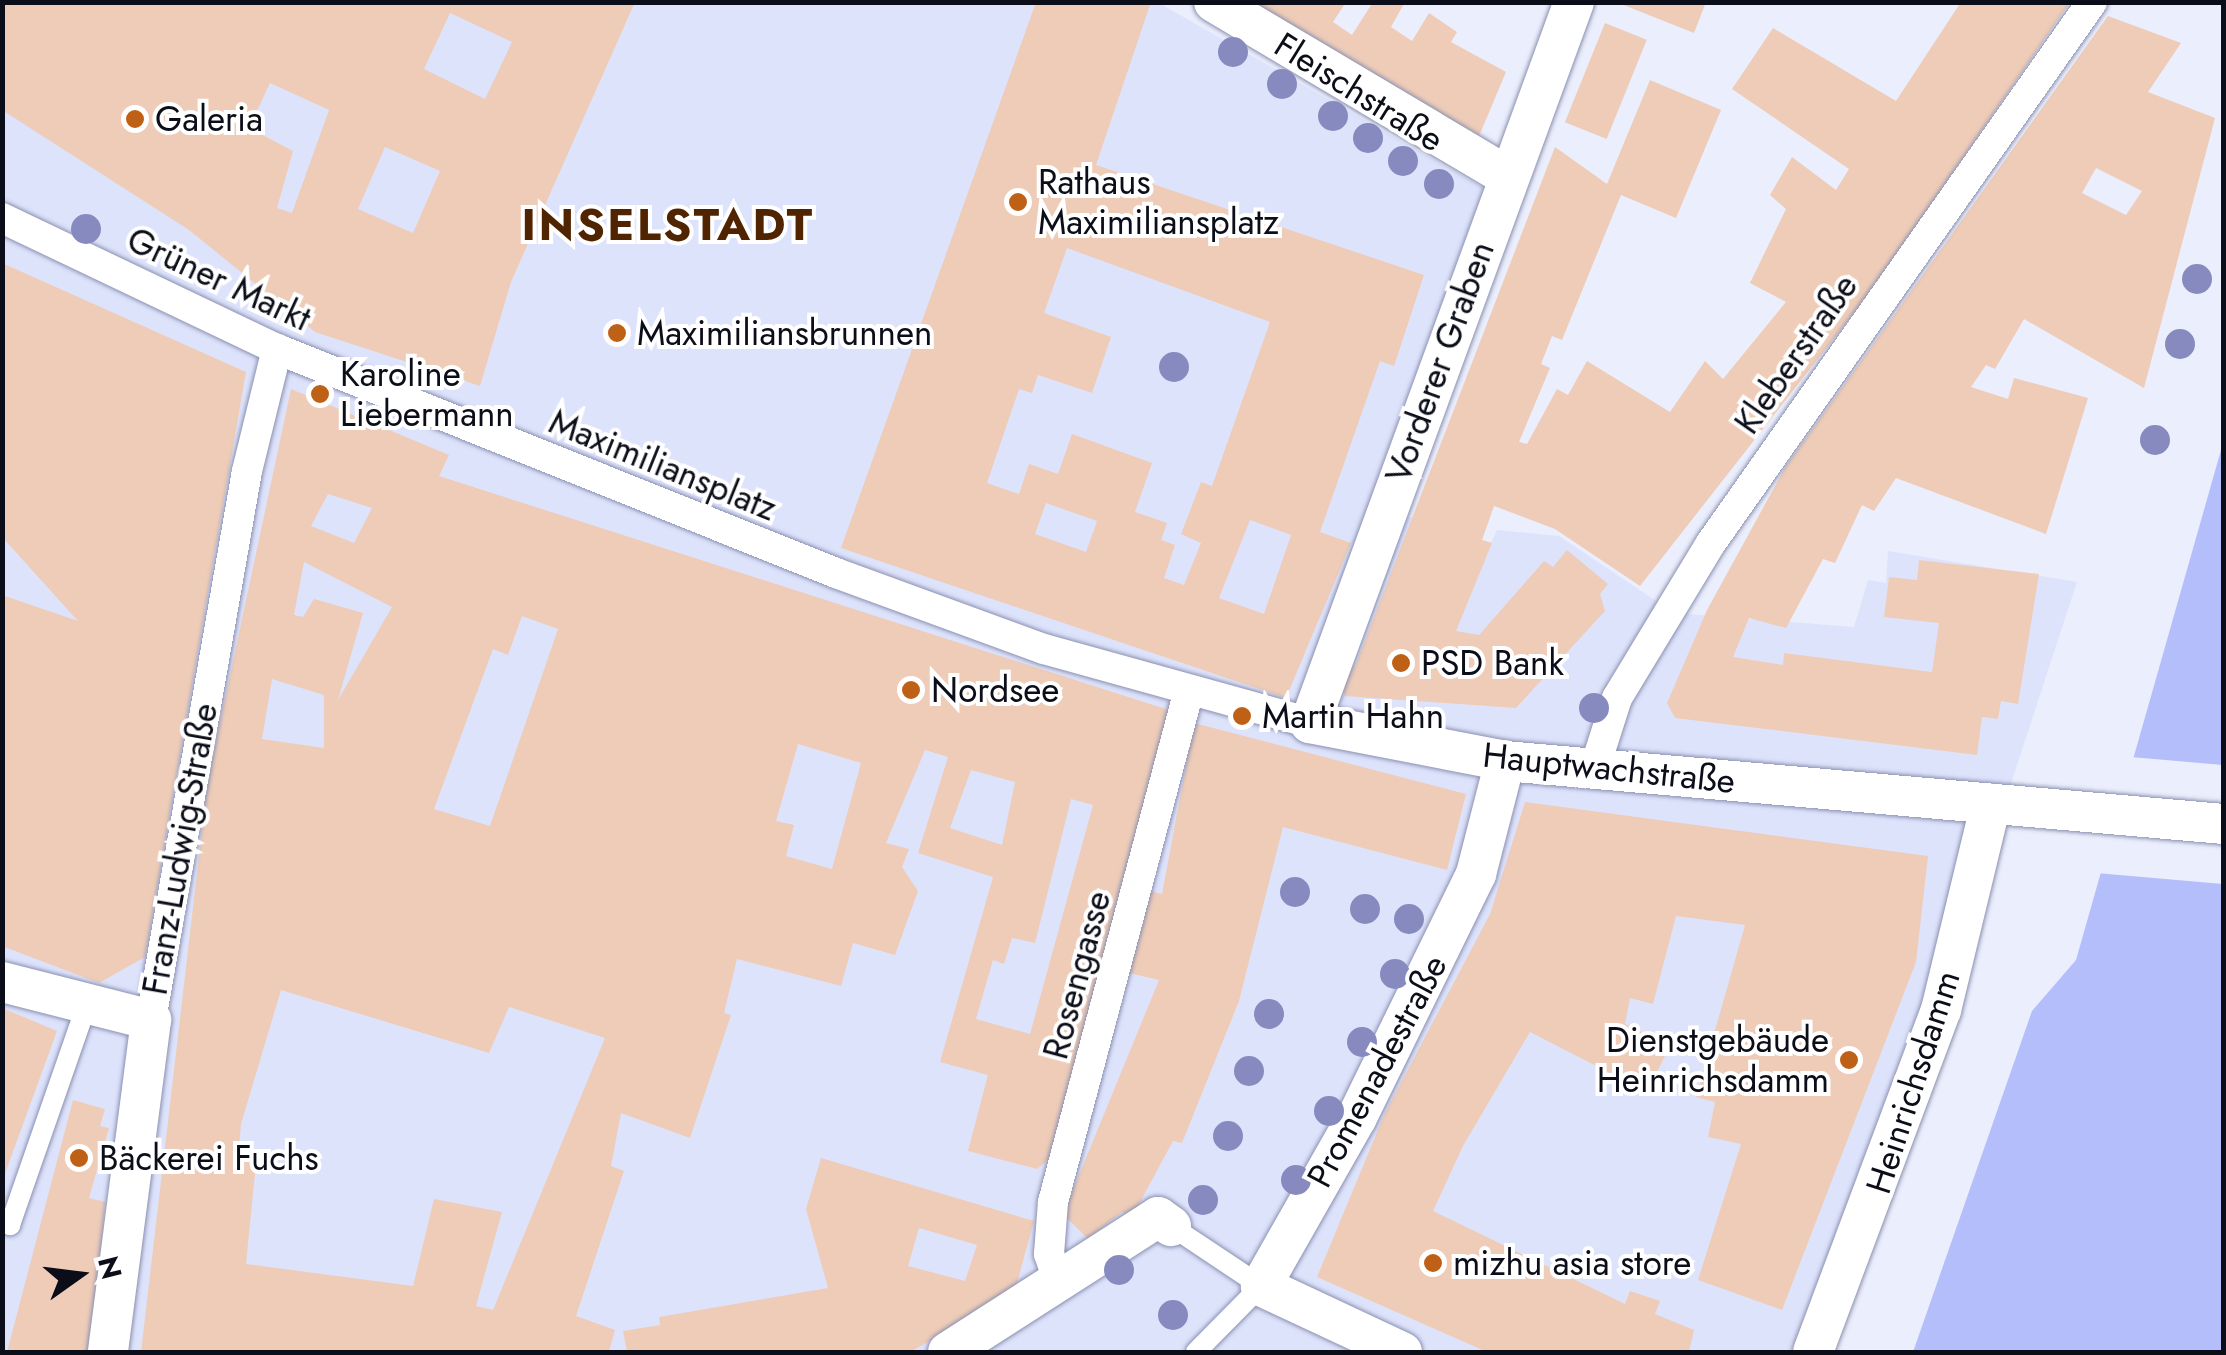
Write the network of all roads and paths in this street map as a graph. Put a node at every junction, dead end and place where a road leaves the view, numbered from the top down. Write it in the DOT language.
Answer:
graph roads {
  1 [pos="1214,2"];
  2 [pos="1574,2"];
  3 [pos="2092,2"];
  4 [pos="1507,176"];
  5 [pos="2,218"];
  6 [pos="277,349"];
  7 [pos="462,426"];
  8 [pos="836,574"];
  9 [pos="1190,690"];
  10 [pos="1310,724"];
  11 [pos="1505,761"];
  12 [pos="1594,767"];
  13 [pos="1991,804"];
  14 [pos="2224,824"];
  15 [pos="2,982"];
  16 [pos="85,1010"];
  17 [pos="151,1020"];
  18 [pos="2,1222"];
  19 [pos="1171,1226"];
  20 [pos="1058,1280"];
  21 [pos="1261,1286"];
  22 [pos="108,1352"];
  23 [pos="948,1352"];
  24 [pos="1196,1352"];
  25 [pos="1402,1352"];
  26 [pos="1813,1352"];
  1 -- 4 [label="street, Fleischstraße"];
  2 -- 4 [label="street, Vorderer Graben"];
  3 -- 12 [label="street, Kleberstraße"];
  4 -- 10 [label="street, Vorderer Graben"];
  5 -- 6 [label="street, Grüner Markt"];
  6 -- 7 [label="street, Grüner Markt"];
  6 -- 17 [label="street, Franz-Ludwig-Straße"];
  7 -- 8 [label="street, Maximiliansplatz"];
  8 -- 9 [label="street, Hauptwachstraße"];
  9 -- 10 [label="street, Hauptwachstraße"];
  9 -- 20 [label="street, Rosengasse"];
  10 -- 11 [label="street, Hauptwachstraße"];
  11 -- 12 [label="street, Hauptwachstraße"];
  11 -- 21 [label="street, Promenadestraße"];
  12 -- 13 [label="street, Hauptwachstraße"];
  13 -- 14 [label="street, Hauptwachstraße"];
  13 -- 26 [label="street, Heinrichsdamm"];
  15 -- 16 [label="street"];
  16 -- 17 [label="street"];
  16 -- 18 [label="lane"];
  17 -- 22 [label="street, Franz-Ludwig-Straße"];
  19 -- 20 [label="street"];
  19 -- 21 [label="lane"];
  20 -- 23 [label="street"];
  21 -- 24 [label="lane, Promenadestraße"];
  21 -- 25 [label="street"];
}
